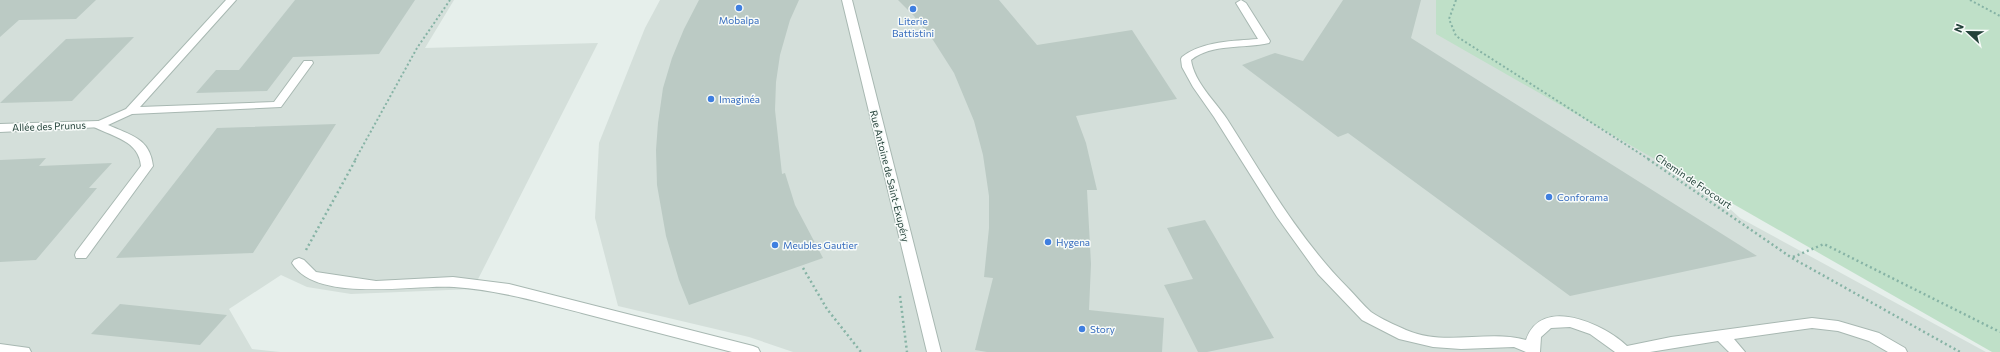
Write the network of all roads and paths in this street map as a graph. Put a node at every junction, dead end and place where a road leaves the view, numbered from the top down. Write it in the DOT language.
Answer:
graph roads {
  1 [pos="231,0"];
  2 [pos="450,0"];
  3 [pos="847,0"];
  4 [pos="1456,0"];
  5 [pos="1970,0"];
  6 [pos="1241,3"];
  7 [pos="2000,16"];
  8 [pos="308,63"];
  9 [pos="130,111"];
  10 [pos="98,125"];
  11 [pos="0,128"];
  12 [pos="81,255"];
  13 [pos="1792,258"];
  14 [pos="299,262"];
  15 [pos="803,268"];
  16 [pos="2000,332"];
  17 [pos="1722,336"];
  18 [pos="0,349"];
  19 [pos="1532,350"];
  20 [pos="24,352"];
  21 [pos="753,352"];
  22 [pos="861,352"];
  23 [pos="934,352"];
  24 [pos="1624,352"];
  25 [pos="1738,352"];
  26 [pos="1900,352"];
  27 [pos="1960,352"];
  1 -- 9 [label="street"];
  2 -- 14 [label="path"];
  3 -- 23 [label="street, Rue Antoine de Saint-Exupéry"];
  4 -- 13 [label="path, Chemin de Frocourt"];
  5 -- 7 [label="path"];
  6 -- 19 [label="street"];
  8 -- 9 [label="street"];
  9 -- 10 [label="street"];
  10 -- 11 [label="street, Allée des Prunus"];
  10 -- 12 [label="street"];
  13 -- 16 [label="path"];
  13 -- 27 [label="path, Chemin de Frocourt"];
  14 -- 21 [label="street"];
  15 -- 22 [label="path"];
  17 -- 24 [label="street"];
  17 -- 25 [label="street"];
  17 -- 26 [label="street"];
  18 -- 20 [label="street"];
  19 -- 24 [label="street"];
}
